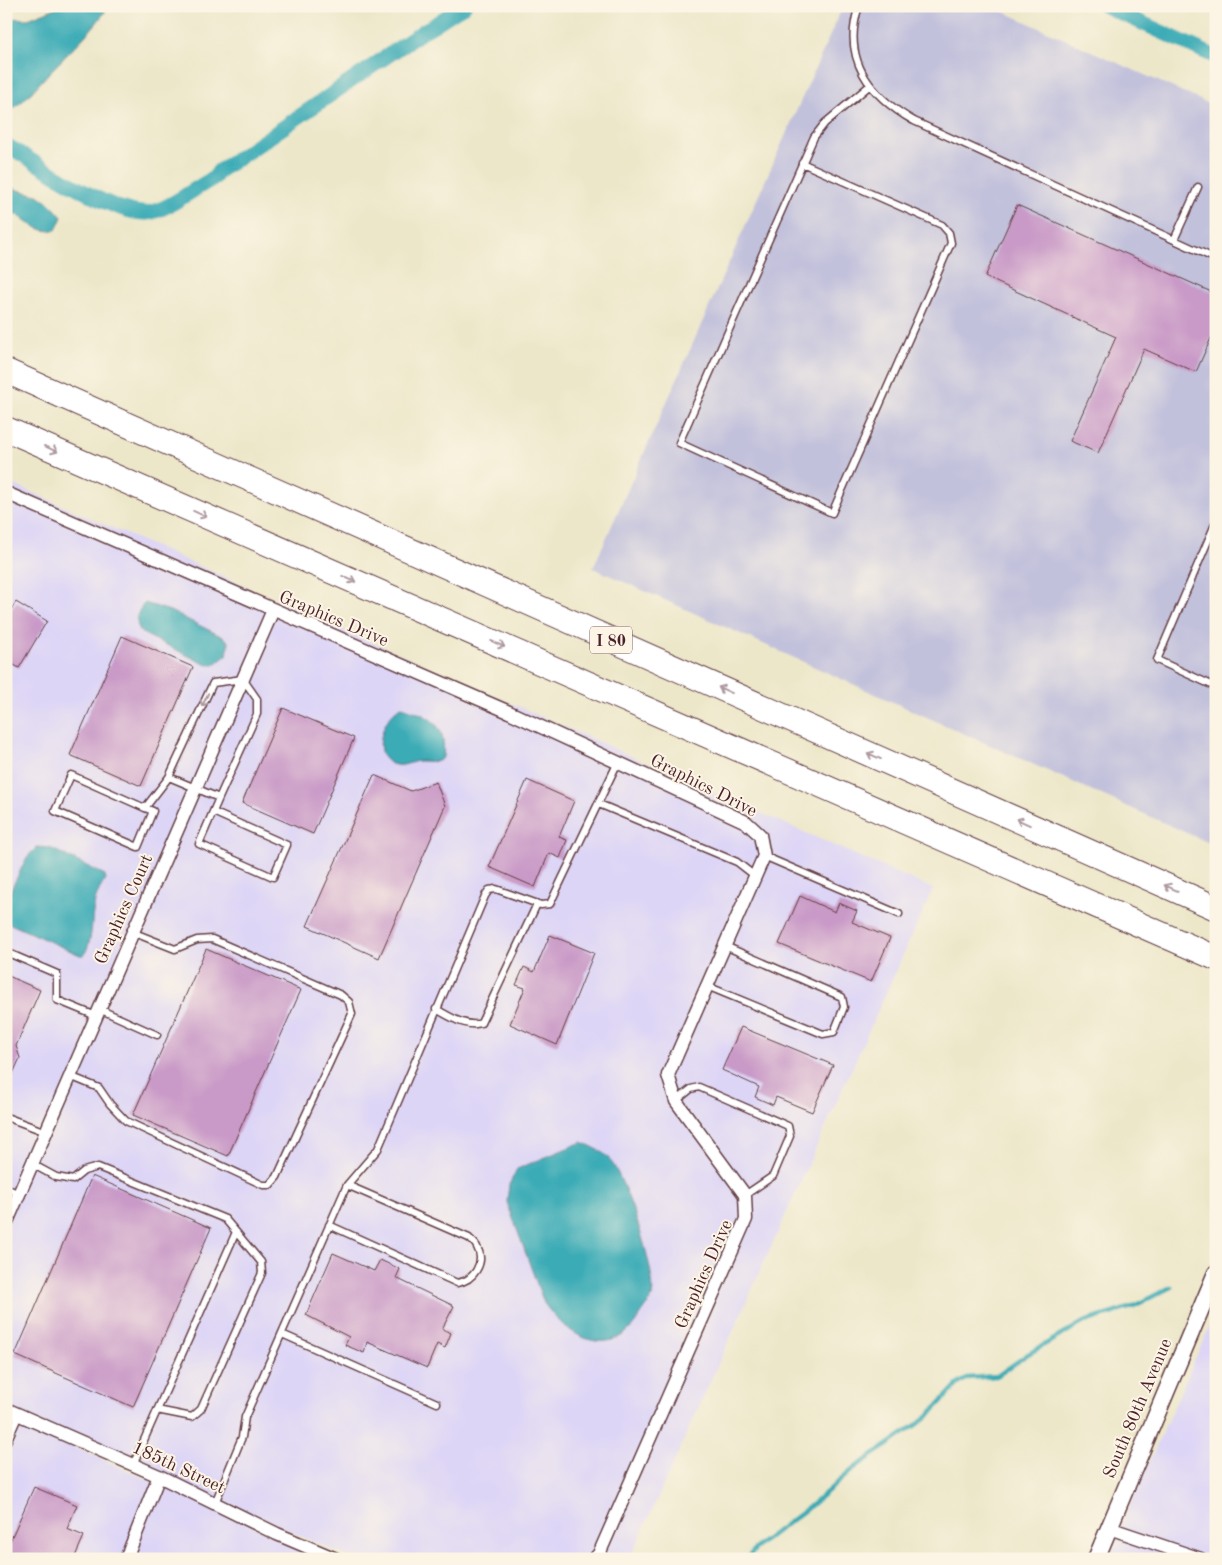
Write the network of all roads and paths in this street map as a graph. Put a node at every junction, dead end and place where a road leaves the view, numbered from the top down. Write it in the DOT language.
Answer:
graph roads {
  1 [pos="859,6"];
  2 [pos="870,86"];
  3 [pos="802,163"];
  4 [pos="1198,188"];
  5 [pos="1174,240"];
  6 [pos="1216,259"];
  7 [pos="6,371"];
  8 [pos="6,429"];
  9 [pos="6,493"];
  10 [pos="1216,522"];
  11 [pos="273,610"];
  12 [pos="243,679"];
  13 [pos="1216,687"];
  14 [pos="618,762"];
  15 [pos="169,777"];
  16 [pos="194,789"];
  17 [pos="219,798"];
  18 [pos="599,804"];
  19 [pos="145,808"];
  20 [pos="213,812"];
  21 [pos="764,856"];
  22 [pos="755,876"];
  23 [pos="538,904"];
  24 [pos="1216,908"];
  25 [pos="899,914"];
  26 [pos="132,932"];
  27 [pos="725,946"];
  28 [pos="6,952"];
  29 [pos="1216,958"];
  30 [pos="707,986"];
  31 [pos="436,1009"];
  32 [pos="97,1012"];
  33 [pos="157,1035"];
  34 [pos="70,1076"];
  35 [pos="676,1101"];
  36 [pos="6,1117"];
  37 [pos="46,1132"];
  38 [pos="32,1164"];
  39 [pos="347,1185"];
  40 [pos="6,1188"];
  41 [pos="19,1194"];
  42 [pos="745,1195"];
  43 [pos="6,1224"];
  44 [pos="329,1225"];
  45 [pos="236,1232"];
  46 [pos="1216,1273"];
  47 [pos="282,1334"];
  48 [pos="437,1403"];
  49 [pos="6,1409"];
  50 [pos="157,1410"];
  51 [pos="19,1415"];
  52 [pos="6,1444"];
  53 [pos="133,1465"];
  54 [pos="159,1476"];
  55 [pos="215,1503"];
  56 [pos="1109,1528"];
  57 [pos="126,1559"];
  58 [pos="336,1559"];
  59 [pos="594,1559"];
  60 [pos="1096,1559"];
  61 [pos="1201,1559"];
  1 -- 2 [label="lane"];
  2 -- 3 [label="lane"];
  2 -- 5 [label="lane"];
  3 -- 3 [label="lane"];
  4 -- 5 [label="lane"];
  5 -- 6 [label="lane"];
  24 -- 7 [label="highway, I 80, one-way"];
  8 -- 29 [label="highway, one-way"];
  9 -- 11 [label="street, Graphics Drive"];
  10 -- 13 [label="lane"];
  11 -- 12 [label="street, Graphics Court"];
  11 -- 14 [label="street, Graphics Drive"];
  12 -- 15 [label="lane, one-way"];
  12 -- 16 [label="street, Graphics Court"];
  12 -- 17 [label="lane"];
  14 -- 18 [label="lane"];
  14 -- 21 [label="street, Graphics Drive"];
  15 -- 16 [label="lane"];
  15 -- 19 [label="lane"];
  16 -- 17 [label="lane"];
  16 -- 26 [label="street, Graphics Court"];
  17 -- 20 [label="lane"];
  18 -- 22 [label="lane"];
  18 -- 23 [label="lane"];
  19 -- 19 [label="lane"];
  20 -- 20 [label="lane"];
  21 -- 22 [label="street"];
  21 -- 25 [label="lane"];
  22 -- 27 [label="street"];
  23 -- 31 [label="lane"];
  23 -- 31 [label="lane"];
  26 -- 32 [label="street, Graphics Court"];
  26 -- 34 [label="lane"];
  27 -- 30 [label="street"];
  27 -- 30 [label="lane"];
  28 -- 32 [label="lane"];
  30 -- 35 [label="street"];
  31 -- 39 [label="lane"];
  32 -- 33 [label="lane"];
  32 -- 34 [label="street, Graphics Court"];
  34 -- 37 [label="street, Graphics Court"];
  35 -- 42 [label="street"];
  35 -- 42 [label="lane"];
  36 -- 37 [label="lane"];
  37 -- 38 [label="street, Graphics Court"];
  38 -- 41 [label="street, Graphics Court"];
  38 -- 45 [label="lane"];
  39 -- 44 [label="lane"];
  39 -- 44 [label="lane"];
  40 -- 41 [label="lane"];
  41 -- 43 [label="street, Graphics Court"];
  42 -- 59 [label="street, Graphics Drive"];
  44 -- 47 [label="lane"];
  45 -- 50 [label="lane"];
  45 -- 50 [label="lane"];
  46 -- 56 [label="street, South 80th Avenue"];
  47 -- 48 [label="lane"];
  47 -- 55 [label="lane"];
  49 -- 51 [label="street, 185th Street"];
  50 -- 53 [label="lane"];
  51 -- 52 [label="lane"];
  51 -- 53 [label="street, 185th Street"];
  53 -- 54 [label="street, 185th Street"];
  54 -- 55 [label="street, 185th Street"];
  54 -- 57 [label="street"];
  55 -- 58 [label="street, 185th Street"];
  56 -- 60 [label="street, South 80th Avenue"];
  56 -- 61 [label="street"];
}
